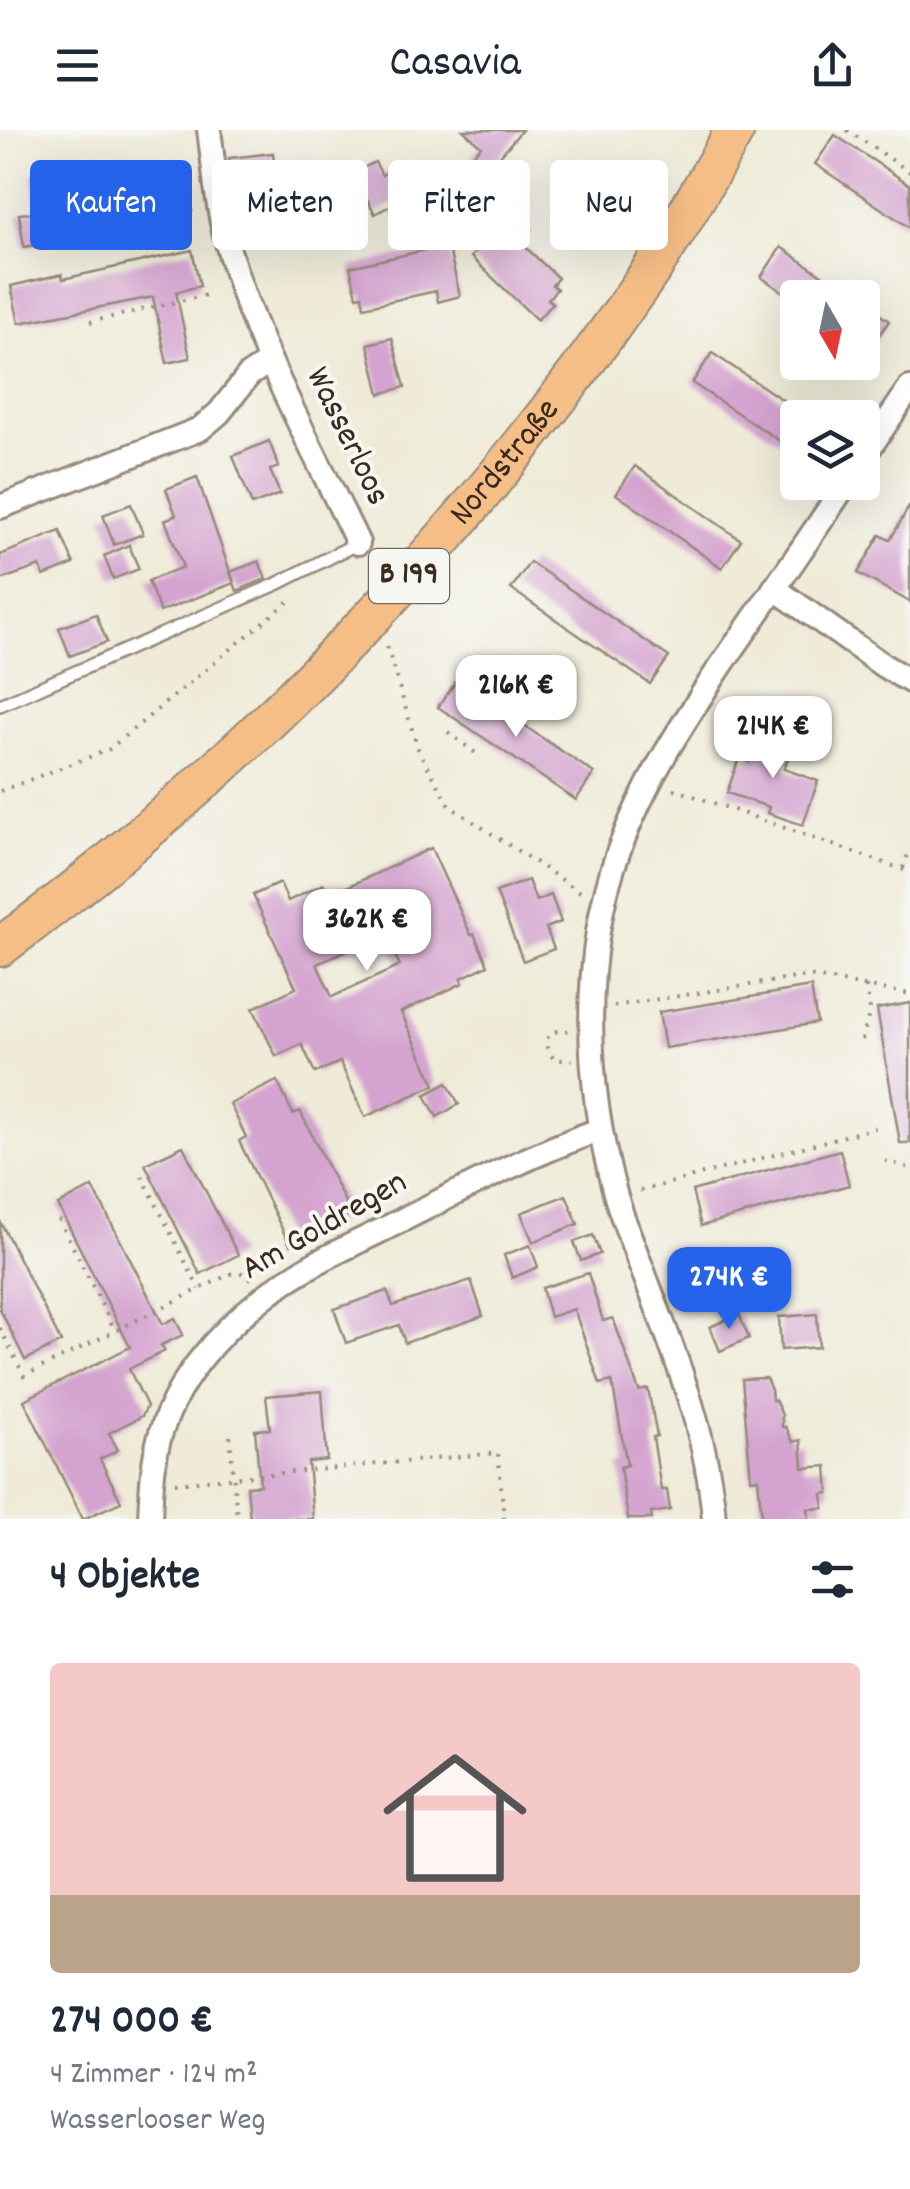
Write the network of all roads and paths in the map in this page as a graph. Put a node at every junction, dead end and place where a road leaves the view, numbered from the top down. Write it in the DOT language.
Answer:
graph roads {
  1 [pos="209,130"];
  2 [pos="735,130"];
  3 [pos="847,130"];
  4 [pos="910,172"];
  5 [pos="206,296"];
  6 [pos="90,322"];
  7 [pos="270,361"];
  8 [pos="910,388"];
  9 [pos="880,432"];
  10 [pos="835,500"];
  11 [pos="0,507"];
  12 [pos="358,543"];
  13 [pos="774,588"];
  14 [pos="300,592"];
  15 [pos="385,603"];
  16 [pos="910,681"];
  17 [pos="0,705"];
  18 [pos="448,732"];
  19 [pos="478,755"];
  20 [pos="649,781"];
  21 [pos="0,791"];
  22 [pos="910,849"];
  23 [pos="903,870"];
  24 [pos="910,872"];
  25 [pos="603,908"];
  26 [pos="0,947"];
  27 [pos="866,986"];
  28 [pos="910,994"];
  29 [pos="591,1020"];
  30 [pos="862,1040"];
  31 [pos="592,1060"];
  32 [pos="878,1126"];
  33 [pos="599,1130"];
  34 [pos="885,1161"];
  35 [pos="910,1168"];
  36 [pos="142,1176"];
  37 [pos="616,1197"];
  38 [pos="60,1219"];
  39 [pos="199,1289"];
  40 [pos="265,1296"];
  41 [pos="0,1328"];
  42 [pos="115,1331"];
  43 [pos="230,1436"];
  44 [pos="234,1477"];
  45 [pos="151,1485"];
  46 [pos="150,1519"];
  47 [pos="237,1519"];
  48 [pos="504,1519"];
  49 [pos="714,1519"];
  1 -- 7 [label="street, Wasserloos"];
  2 -- 15 [label="main road, Nordstraße / B 199"];
  3 -- 4 [label="path"];
  5 -- 6 [label="path"];
  7 -- 11 [label="street"];
  7 -- 12 [label="street, Wasserloos"];
  8 -- 9 [label="street"];
  10 -- 13 [label="street"];
  12 -- 17 [label="lane"];
  13 -- 16 [label="street"];
  13 -- 20 [label="street"];
  14 -- 21 [label="path"];
  15 -- 25 [label="path"];
  15 -- 26 [label="main road, Nordstraße / B 199"];
  18 -- 19 [label="path"];
  20 -- 23 [label="path"];
  20 -- 25 [label="street"];
  22 -- 23 [label="path"];
  23 -- 24 [label="path"];
  25 -- 29 [label="street"];
  27 -- 28 [label="path"];
  27 -- 29 [label="path"];
  27 -- 30 [label="path"];
  29 -- 31 [label="street"];
  29 -- 31 [label="path"];
  31 -- 33 [label="street"];
  32 -- 37 [label="path"];
  33 -- 37 [label="street"];
  33 -- 40 [label="street, Am Goldregen"];
  34 -- 35 [label="path"];
  36 -- 39 [label="path"];
  37 -- 49 [label="street"];
  38 -- 42 [label="path"];
  39 -- 40 [label="path"];
  39 -- 42 [label="path"];
  40 -- 45 [label="street, Am Goldregen"];
  41 -- 42 [label="path"];
  43 -- 44 [label="path"];
  44 -- 45 [label="path"];
  44 -- 47 [label="path"];
  44 -- 48 [label="path"];
  45 -- 46 [label="street, Am Goldregen"];
}
